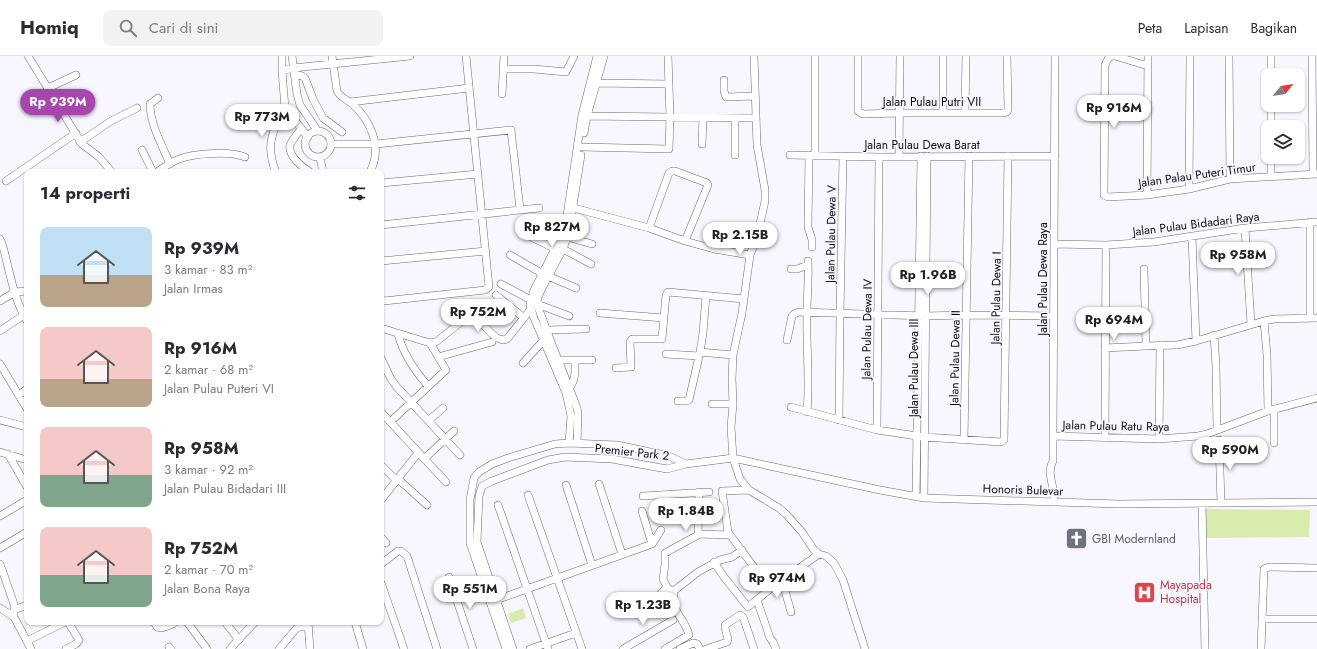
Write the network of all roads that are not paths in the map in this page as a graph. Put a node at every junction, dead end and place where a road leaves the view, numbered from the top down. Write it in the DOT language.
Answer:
graph roads {
  1 [pos="28,56"];
  2 [pos="282,56"];
  3 [pos="292,56"];
  4 [pos="332,56"];
  5 [pos="410,56"];
  6 [pos="466,56"];
  7 [pos="504,56"];
  8 [pos="576,56"];
  9 [pos="597,56"];
  10 [pos="604,56"];
  11 [pos="668,56"];
  12 [pos="754,56"];
  13 [pos="815,56"];
  14 [pos="858,56"];
  15 [pos="900,56"];
  16 [pos="944,56"];
  17 [pos="966,56"];
  18 [pos="1007,56"];
  19 [pos="1055,56"];
  20 [pos="1114,56"];
  21 [pos="1148,56"];
  22 [pos="1190,56"];
  23 [pos="1229,56"];
  24 [pos="1268,56"];
  25 [pos="1271,56"];
  26 [pos="1275,56"];
  27 [pos="1312,56"];
  28 [pos="333,64"];
  29 [pos="1148,66"];
  30 [pos="1271,68"];
  31 [pos="504,69"];
  32 [pos="282,71"];
  33 [pos="294,71"];
  34 [pos="76,75"];
  35 [pos="724,80"];
  36 [pos="597,83"];
  37 [pos="669,84"];
  38 [pos="48,88"];
  39 [pos="469,88"];
  40 [pos="502,94"];
  41 [pos="755,96"];
  42 [pos="158,98"];
  43 [pos="350,102"];
  44 [pos="137,108"];
  45 [pos="286,108"];
  46 [pos="965,112"];
  47 [pos="899,113"];
  48 [pos="943,113"];
  49 [pos="585,116"];
  50 [pos="670,116"];
  51 [pos="703,118"];
  52 [pos="735,118"];
  53 [pos="755,118"];
  54 [pos="326,122"];
  55 [pos="301,129"];
  56 [pos="316,129"];
  57 [pos="342,132"];
  58 [pos="76,133"];
  59 [pos="473,133"];
  60 [pos="308,137"];
  61 [pos="80,142"];
  62 [pos="332,144"];
  63 [pos="376,144"];
  64 [pos="702,144"];
  65 [pos="582,147"];
  66 [pos="142,150"];
  67 [pos="735,155"];
  68 [pos="790,155"];
  69 [pos="812,155"];
  70 [pos="843,156"];
  71 [pos="924,156"];
  72 [pos="968,156"];
  73 [pos="1008,156"];
  74 [pos="1055,156"];
  75 [pos="880,157"];
  76 [pos="899,157"];
  77 [pos="245,158"];
  78 [pos="320,158"];
  79 [pos="170,164"];
  80 [pos="1271,164"];
  81 [pos="109,169"];
  82 [pos="152,169"];
  83 [pos="162,169"];
  84 [pos="275,169"];
  85 [pos="305,169"];
  86 [pos="322,169"];
  87 [pos="372,169"];
  88 [pos="478,174"];
  89 [pos="1315,174"];
  90 [pos="1271,176"];
  91 [pos="1230,179"];
  92 [pos="6,181"];
  93 [pos="384,183"];
  94 [pos="1189,189"];
  95 [pos="1147,195"];
  96 [pos="539,208"];
  97 [pos="571,208"];
  98 [pos="520,209"];
  99 [pos="482,214"];
  100 [pos="1314,222"];
  101 [pos="384,225"];
  102 [pos="649,228"];
  103 [pos="1245,228"];
  104 [pos="520,230"];
  105 [pos="567,237"];
  106 [pos="1192,237"];
  107 [pos="685,241"];
  108 [pos="1,243"];
  109 [pos="592,244"];
  110 [pos="1054,244"];
  111 [pos="1106,245"];
  112 [pos="812,247"];
  113 [pos="559,249"];
  114 [pos="486,251"];
  115 [pos="510,255"];
  116 [pos="750,255"];
  117 [pos="384,261"];
  118 [pos="591,264"];
  119 [pos="791,269"];
  120 [pos="1144,269"];
  121 [pos="546,275"];
  122 [pos="502,284"];
  123 [pos="576,288"];
  124 [pos="24,291"];
  125 [pos="15,292"];
  126 [pos="496,295"];
  127 [pos="706,296"];
  128 [pos="744,299"];
  129 [pos="0,301"];
  130 [pos="384,301"];
  131 [pos="534,302"];
  132 [pos="531,309"];
  133 [pos="807,312"];
  134 [pos="600,313"];
  135 [pos="840,314"];
  136 [pos="24,315"];
  137 [pos="966,315"];
  138 [pos="1007,315"];
  139 [pos="569,316"];
  140 [pos="878,316"];
  141 [pos="921,316"];
  142 [pos="1054,316"];
  143 [pos="524,318"];
  144 [pos="664,318"];
  145 [pos="1314,318"];
  146 [pos="24,319"];
  147 [pos="1264,320"];
  148 [pos="1251,324"];
  149 [pos="384,329"];
  150 [pos="586,329"];
  151 [pos="546,330"];
  152 [pos="0,331"];
  153 [pos="398,334"];
  154 [pos="1214,335"];
  155 [pos="787,340"];
  156 [pos="1196,341"];
  157 [pos="492,342"];
  158 [pos="546,342"];
  159 [pos="430,343"];
  160 [pos="1146,346"];
  161 [pos="1160,347"];
  162 [pos="1105,348"];
  163 [pos="666,354"];
  164 [pos="700,354"];
  165 [pos="733,355"];
  166 [pos="438,357"];
  167 [pos="559,360"];
  168 [pos="576,360"];
  169 [pos="592,360"];
  170 [pos="523,363"];
  171 [pos="0,364"];
  172 [pos="384,364"];
  173 [pos="616,368"];
  174 [pos="428,386"];
  175 [pos="570,387"];
  176 [pos="24,391"];
  177 [pos="19,395"];
  178 [pos="1317,398"];
  179 [pos="678,401"];
  180 [pos="410,403"];
  181 [pos="24,404"];
  182 [pos="712,404"];
  183 [pos="733,404"];
  184 [pos="791,407"];
  185 [pos="443,408"];
  186 [pos="1271,410"];
  187 [pos="807,412"];
  188 [pos="384,415"];
  189 [pos="0,420"];
  190 [pos="840,420"];
  191 [pos="428,421"];
  192 [pos="390,422"];
  193 [pos="24,426"];
  194 [pos="454,430"];
  195 [pos="877,430"];
  196 [pos="1217,430"];
  197 [pos="916,436"];
  198 [pos="1053,436"];
  199 [pos="924,437"];
  200 [pos="1105,437"];
  201 [pos="445,439"];
  202 [pos="1159,439"];
  203 [pos="964,440"];
  204 [pos="1220,440"];
  205 [pos="569,443"];
  206 [pos="578,443"];
  207 [pos="1274,443"];
  208 [pos="633,449"];
  209 [pos="0,452"];
  210 [pos="418,453"];
  211 [pos="8,454"];
  212 [pos="460,455"];
  213 [pos="732,458"];
  214 [pos="24,459"];
  215 [pos="424,459"];
  216 [pos="628,462"];
  217 [pos="686,464"];
  218 [pos="384,468"];
  219 [pos="474,478"];
  220 [pos="398,480"];
  221 [pos="24,482"];
  222 [pos="446,482"];
  223 [pos="599,484"];
  224 [pos="566,485"];
  225 [pos="482,486"];
  226 [pos="749,490"];
  227 [pos="699,492"];
  228 [pos="709,492"];
  229 [pos="528,495"];
  230 [pos="384,496"];
  231 [pos="643,496"];
  232 [pos="920,497"];
  233 [pos="24,502"];
  234 [pos="1054,502"];
  235 [pos="1317,502"];
  236 [pos="1202,503"];
  237 [pos="1221,503"];
  238 [pos="427,505"];
  239 [pos="498,505"];
  240 [pos="642,511"];
  241 [pos="0,516"];
  242 [pos="661,530"];
  243 [pos="24,534"];
  244 [pos="699,534"];
  245 [pos="730,535"];
  246 [pos="384,541"];
  247 [pos="386,543"];
  248 [pos="652,544"];
  249 [pos="0,548"];
  250 [pos="742,550"];
  251 [pos="622,554"];
  252 [pos="819,554"];
  253 [pos="384,562"];
  254 [pos="714,562"];
  255 [pos="0,564"];
  256 [pos="592,565"];
  257 [pos="1317,568"];
  258 [pos="448,577"];
  259 [pos="557,578"];
  260 [pos="782,580"];
  261 [pos="527,589"];
  262 [pos="669,589"];
  263 [pos="770,589"];
  264 [pos="384,592"];
  265 [pos="657,598"];
  266 [pos="496,600"];
  267 [pos="757,600"];
  268 [pos="24,607"];
  269 [pos="0,608"];
  270 [pos="791,612"];
  271 [pos="14,614"];
  272 [pos="1262,618"];
  273 [pos="1317,619"];
  274 [pos="673,620"];
  275 [pos="59,625"];
  276 [pos="70,625"];
  277 [pos="156,625"];
  278 [pos="167,625"];
  279 [pos="189,625"];
  280 [pos="227,625"];
  281 [pos="252,625"];
  282 [pos="308,625"];
  283 [pos="356,625"];
  284 [pos="576,633"];
  285 [pos="239,640"];
  286 [pos="27,641"];
  287 [pos="547,646"];
  288 [pos="31,649"];
  289 [pos="66,649"];
  290 [pos="207,649"];
  291 [pos="230,649"];
  292 [pos="279,649"];
  293 [pos="310,649"];
  294 [pos="363,649"];
  295 [pos="404,649"];
  296 [pos="437,649"];
  297 [pos="473,649"];
  298 [pos="506,649"];
  299 [pos="513,649"];
  300 [pos="530,649"];
  301 [pos="582,649"];
  302 [pos="623,649"];
  303 [pos="665,649"];
  304 [pos="680,649"];
  305 [pos="700,649"];
  306 [pos="706,649"];
  307 [pos="754,649"];
  308 [pos="776,649"];
  309 [pos="865,649"];
  310 [pos="1205,649"];
  311 [pos="1261,649"];
  1 -- 38 [label="street"];
  2 -- 32 [label="street"];
  3 -- 33 [label="street"];
  4 -- 28 [label="street"];
  5 -- 28 [label="street"];
  6 -- 39 [label="street"];
  7 -- 31 [label="street"];
  8 -- 31 [label="street"];
  9 -- 49 [label="street"];
  10 -- 36 [label="street"];
  11 -- 37 [label="street"];
  12 -- 41 [label="street"];
  13 -- 69 [label="street"];
  14 -- 47 [label="street, Jalan Pulau Putri VII"];
  15 -- 47 [label="street"];
  16 -- 48 [label="street"];
  17 -- 46 [label="street"];
  18 -- 46 [label="street, Jalan Pulau Putri VII"];
  19 -- 74 [label="street, Jalan Pulau Dewa Raya"];
  20 -- 29 [label="street"];
  20 -- 95 [label="street, Jalan Palau Puteri Timur"];
  21 -- 29 [label="street"];
  22 -- 94 [label="street"];
  23 -- 91 [label="street"];
  24 -- 25 [label="street"];
  25 -- 26 [label="street"];
  25 -- 30 [label="street"];
  27 -- 89 [label="street"];
  28 -- 33 [label="street"];
  28 -- 43 [label="street"];
  29 -- 95 [label="street"];
  31 -- 40 [label="street"];
  32 -- 33 [label="street"];
  32 -- 45 [label="street"];
  33 -- 54 [label="street"];
  33 -- 56 [label="street"];
  34 -- 38 [label="street"];
  35 -- 41 [label="street"];
  36 -- 37 [label="street"];
  36 -- 49 [label="street"];
  37 -- 50 [label="street"];
  38 -- 58 [label="street"];
  39 -- 43 [label="street"];
  39 -- 59 [label="street"];
  41 -- 53 [label="street"];
  42 -- 79 [label="street"];
  43 -- 63 [label="street"];
  44 -- 61 [label="street"];
  45 -- 55 [label="street"];
  45 -- 84 [label="street"];
  46 -- 48 [label="street, Jalan Pulau Putri VII"];
  47 -- 48 [label="street, Jalan Pulau Putri VII"];
  47 -- 76 [label="street"];
  49 -- 50 [label="street"];
  49 -- 65 [label="street"];
  49 -- 97 [label="street"];
  50 -- 51 [label="street"];
  50 -- 65 [label="street"];
  51 -- 52 [label="street"];
  51 -- 64 [label="street"];
  52 -- 53 [label="street"];
  52 -- 67 [label="street"];
  53 -- 116 [label="street"];
  54 -- 56 [label="street"];
  54 -- 57 [label="street"];
  55 -- 60 [label="street"];
  55 -- 85 [label="street"];
  56 -- 60 [label="street"];
  56 -- 62 [label="street"];
  58 -- 61 [label="street"];
  58 -- 92 [label="street"];
  59 -- 63 [label="street"];
  59 -- 88 [label="street"];
  59 -- 98 [label="street"];
  60 -- 78 [label="street"];
  61 -- 81 [label="street"];
  62 -- 63 [label="street"];
  62 -- 78 [label="street"];
  63 -- 87 [label="street"];
  65 -- 97 [label="street"];
  66 -- 82 [label="street"];
  68 -- 69 [label="street, Jalan Pulau Dewa Barat"];
  69 -- 70 [label="street, Jalan Pulau Dewa Barat"];
  69 -- 112 [label="street"];
  70 -- 75 [label="street, Jalan Pulau Dewa Barat"];
  70 -- 135 [label="street, Jalan Pulau Dewa V"];
  71 -- 72 [label="street, Jalan Pulau Dewa Barat"];
  71 -- 76 [label="street, Jalan Pulau Dewa Barat"];
  71 -- 141 [label="street, Jalan Pulau Dewa III"];
  72 -- 73 [label="street, Jalan Pulau Dewa Barat"];
  72 -- 137 [label="street, Jalan Pulau Dewa II"];
  73 -- 74 [label="street, Jalan Pulau Dewa Barat"];
  73 -- 138 [label="street, Jalan Pulau Dewa I"];
  74 -- 110 [label="street, Jalan Pulau Dewa Raya"];
  75 -- 76 [label="street, Jalan Pulau Dewa Barat"];
  75 -- 140 [label="street, Jalan Pulau Dewa IV"];
  77 -- 79 [label="street"];
  78 -- 86 [label="street"];
  79 -- 83 [label="street"];
  80 -- 90 [label="street"];
  88 -- 93 [label="street"];
  88 -- 99 [label="street"];
  89 -- 90 [label="street, Jalan Palau Puteri Timur"];
  90 -- 91 [label="street, Jalan Palau Puteri Timur"];
  91 -- 94 [label="street, Jalan Palau Puteri Timur"];
  94 -- 95 [label="street, Jalan Palau Puteri Timur"];
  96 -- 98 [label="street"];
  97 -- 102 [label="street"];
  97 -- 105 [label="street"];
  97 -- 113 [label="street"];
  98 -- 99 [label="street"];
  99 -- 101 [label="street"];
  99 -- 114 [label="street"];
  100 -- 103 [label="street, Jalan Pulau Bidadari Raya"];
  100 -- 145 [label="street"];
  102 -- 107 [label="street"];
  102 -- 107 [label="street"];
  103 -- 106 [label="street, Jalan Pulau Bidadari Raya"];
  103 -- 148 [label="street"];
  104 -- 113 [label="street"];
  105 -- 109 [label="street"];
  105 -- 113 [label="street"];
  106 -- 111 [label="street, Jalan Pulau Bidadari Raya"];
  106 -- 156 [label="street"];
  107 -- 116 [label="street"];
  108 -- 125 [label="street"];
  110 -- 111 [label="street, Jalan Pulau Bidadari Raya"];
  110 -- 142 [label="street, Jalan Pulau Dewa Raya"];
  111 -- 162 [label="street"];
  113 -- 118 [label="street"];
  113 -- 121 [label="street"];
  114 -- 117 [label="street"];
  114 -- 130 [label="street"];
  115 -- 121 [label="street"];
  116 -- 128 [label="street"];
  119 -- 133 [label="street"];
  120 -- 160 [label="street"];
  121 -- 123 [label="street"];
  121 -- 131 [label="street"];
  122 -- 131 [label="street"];
  124 -- 125 [label="street"];
  125 -- 129 [label="street"];
  125 -- 136 [label="street"];
  126 -- 143 [label="street"];
  127 -- 128 [label="street"];
  127 -- 144 [label="street"];
  127 -- 164 [label="street"];
  128 -- 165 [label="street"];
  131 -- 132 [label="street"];
  131 -- 139 [label="street"];
  131 -- 151 [label="street"];
  132 -- 143 [label="street"];
  132 -- 158 [label="street"];
  133 -- 135 [label="street"];
  133 -- 155 [label="street"];
  133 -- 187 [label="street"];
  134 -- 144 [label="street"];
  135 -- 140 [label="street"];
  135 -- 190 [label="street, Jalan Pulau Dewa V"];
  137 -- 138 [label="street"];
  137 -- 141 [label="street"];
  137 -- 203 [label="street, Jalan Pulau Dewa II"];
  138 -- 142 [label="street"];
  138 -- 203 [label="street, Jalan Pulau Dewa I"];
  140 -- 141 [label="street"];
  140 -- 195 [label="street, Jalan Pulau Dewa IV"];
  141 -- 197 [label="street, Jalan Pulau Dewa III"];
  141 -- 199 [label="street, Jalan Pulau Dewa III"];
  142 -- 198 [label="street, Jalan Pulau Dewa Raya"];
  143 -- 159 [label="street"];
  144 -- 173 [label="street"];
  145 -- 147 [label="street"];
  146 -- 152 [label="street"];
  147 -- 148 [label="street"];
  147 -- 186 [label="street"];
  148 -- 154 [label="street"];
  149 -- 153 [label="street"];
  150 -- 151 [label="street"];
  151 -- 158 [label="street"];
  153 -- 159 [label="street"];
  153 -- 174 [label="street"];
  154 -- 156 [label="street"];
  154 -- 196 [label="street"];
  156 -- 161 [label="street"];
  157 -- 166 [label="street"];
  158 -- 167 [label="street"];
  158 -- 170 [label="street"];
  158 -- 205 [label="street"];
  159 -- 166 [label="street"];
  160 -- 161 [label="street"];
  160 -- 162 [label="street"];
  161 -- 202 [label="street"];
  162 -- 200 [label="street"];
  163 -- 164 [label="street"];
  164 -- 165 [label="street"];
  164 -- 179 [label="street"];
  165 -- 183 [label="street"];
  166 -- 174 [label="street"];
  167 -- 168 [label="street"];
  167 -- 175 [label="street"];
  168 -- 169 [label="street"];
  168 -- 175 [label="street"];
  171 -- 177 [label="street"];
  172 -- 180 [label="street"];
  174 -- 180 [label="street"];
  175 -- 206 [label="street"];
  176 -- 177 [label="street"];
  177 -- 181 [label="street"];
  178 -- 186 [label="street, Jalan Pulau Ratu Raya"];
  180 -- 191 [label="street"];
  180 -- 192 [label="street"];
  182 -- 183 [label="street"];
  183 -- 213 [label="street"];
  184 -- 187 [label="street"];
  185 -- 191 [label="street"];
  186 -- 196 [label="street, Jalan Pulau Ratu Raya"];
  186 -- 207 [label="street"];
  187 -- 190 [label="street"];
  188 -- 192 [label="street"];
  189 -- 193 [label="street"];
  190 -- 195 [label="street"];
  191 -- 201 [label="street"];
  192 -- 210 [label="street"];
  194 -- 201 [label="street"];
  195 -- 197 [label="street"];
  196 -- 202 [label="street, Jalan Pulau Ratu Raya"];
  197 -- 199 [label="street"];
  197 -- 232 [label="street, Jalan Pulau Dewa III"];
  198 -- 200 [label="street, Jalan Pulau Ratu Raya"];
  198 -- 234 [label="street, Jalan Pulau Dewa Raya"];
  199 -- 203 [label="street"];
  199 -- 232 [label="street, Jalan Pulau Dewa III"];
  200 -- 202 [label="street, Jalan Pulau Ratu Raya"];
  201 -- 212 [label="street"];
  201 -- 215 [label="street"];
  204 -- 237 [label="street"];
  205 -- 206 [label="street, Premier Park 2"];
  205 -- 219 [label="street, Premier Park 2"];
  206 -- 208 [label="street, Premier Park 2"];
  208 -- 216 [label="street"];
  208 -- 217 [label="street, Premier Park 2"];
  209 -- 211 [label="street"];
  210 -- 215 [label="street"];
  210 -- 220 [label="street"];
  211 -- 214 [label="street"];
  211 -- 221 [label="street"];
  213 -- 217 [label="street, Premier Park 2"];
  213 -- 226 [label="street"];
  213 -- 232 [label="street, Honoris Bulevar"];
  215 -- 222 [label="street"];
  216 -- 217 [label="street, Premier Park 2"];
  216 -- 225 [label="street, Premier Park 2"];
  218 -- 220 [label="street"];
  219 -- 225 [label="street"];
  219 -- 298 [label="street"];
  220 -- 230 [label="street"];
  220 -- 238 [label="street"];
  223 -- 251 [label="street"];
  224 -- 256 [label="street"];
  225 -- 266 [label="street"];
  226 -- 245 [label="street"];
  226 -- 252 [label="street"];
  227 -- 228 [label="street"];
  227 -- 231 [label="street"];
  227 -- 244 [label="street"];
  229 -- 259 [label="street"];
  232 -- 234 [label="street, Honoris Bulevar"];
  233 -- 241 [label="street"];
  234 -- 236 [label="street, Honoris Bulevar"];
  235 -- 237 [label="street, Honoris Bulevar"];
  236 -- 237 [label="street, Honoris Bulevar"];
  236 -- 310 [label="street"];
  239 -- 261 [label="street"];
  240 -- 248 [label="street"];
  242 -- 248 [label="street"];
  243 -- 249 [label="street"];
  244 -- 245 [label="street"];
  244 -- 262 [label="street"];
  245 -- 250 [label="street"];
  246 -- 247 [label="street"];
  248 -- 251 [label="street"];
  250 -- 254 [label="street"];
  250 -- 263 [label="street"];
  251 -- 256 [label="street"];
  252 -- 260 [label="street"];
  252 -- 309 [label="street"];
  253 -- 296 [label="street"];
  254 -- 262 [label="street"];
  254 -- 267 [label="street"];
  255 -- 271 [label="street"];
  256 -- 259 [label="street"];
  257 -- 272 [label="street"];
  258 -- 297 [label="street"];
  259 -- 261 [label="street"];
  259 -- 284 [label="street"];
  260 -- 263 [label="street"];
  260 -- 270 [label="street"];
  261 -- 266 [label="street"];
  261 -- 287 [label="street"];
  262 -- 265 [label="street"];
  262 -- 303 [label="street"];
  263 -- 267 [label="street"];
  264 -- 295 [label="street"];
  266 -- 299 [label="street"];
  267 -- 308 [label="street"];
  268 -- 271 [label="street"];
  269 -- 271 [label="street"];
  271 -- 286 [label="street"];
  272 -- 273 [label="street"];
  272 -- 311 [label="street"];
  274 -- 302 [label="street"];
  275 -- 286 [label="street"];
  276 -- 289 [label="street"];
  277 -- 278 [label="street"];
  279 -- 290 [label="street"];
  280 -- 285 [label="street"];
  281 -- 285 [label="street"];
  282 -- 292 [label="street"];
  282 -- 293 [label="street"];
  283 -- 294 [label="street"];
  284 -- 287 [label="street"];
  284 -- 301 [label="street"];
  285 -- 291 [label="street"];
  286 -- 288 [label="street"];
  287 -- 300 [label="street"];
  304 -- 305 [label="street"];
  306 -- 307 [label="street"];
}
